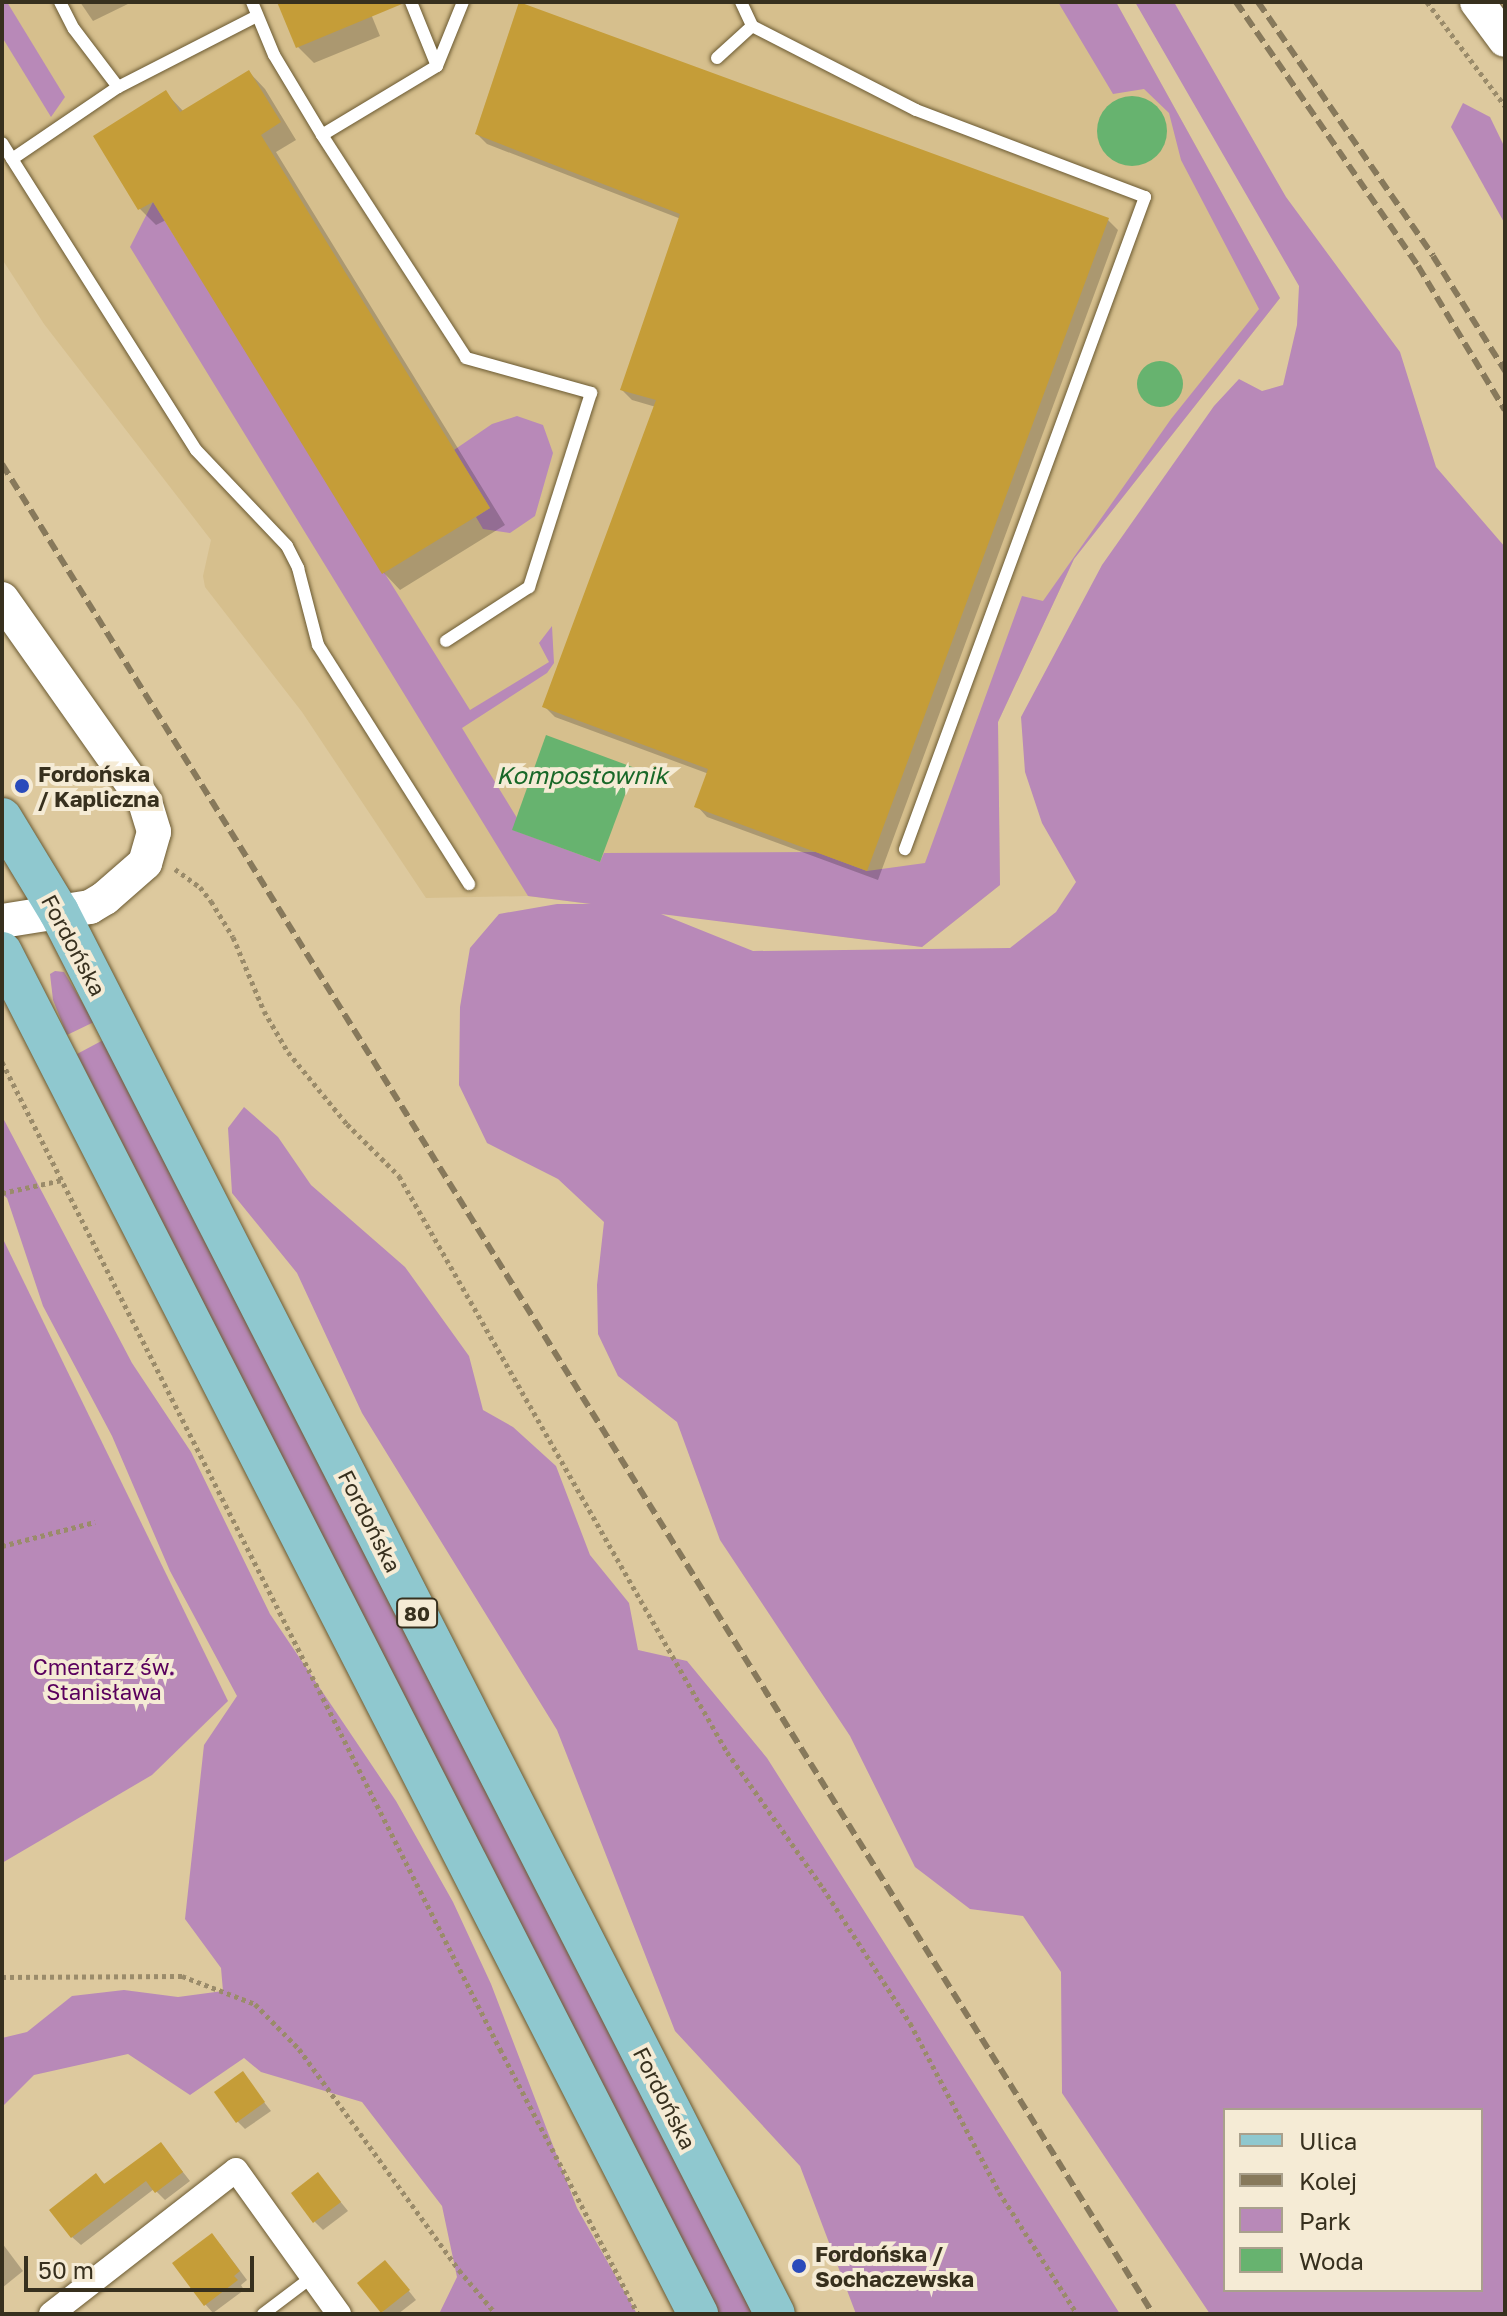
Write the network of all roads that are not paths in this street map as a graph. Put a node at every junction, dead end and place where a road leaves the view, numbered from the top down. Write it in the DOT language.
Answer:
graph roads {
  1 [pos="60,2"];
  2 [pos="252,2"];
  3 [pos="411,2"];
  4 [pos="463,2"];
  5 [pos="741,2"];
  6 [pos="1477,2"];
  7 [pos="257,16"];
  8 [pos="752,26"];
  9 [pos="1505,40"];
  10 [pos="717,58"];
  11 [pos="437,66"];
  12 [pos="118,87"];
  13 [pos="322,135"];
  14 [pos="2,143"];
  15 [pos="12,159"];
  16 [pos="2,599"];
  17 [pos="446,641"];
  18 [pos="2,818"];
  19 [pos="905,849"];
  20 [pos="469,884"];
  21 [pos="59,912"];
  22 [pos="2,921"];
  23 [pos="2,952"];
  24 [pos="312,2277"];
  25 [pos="51,2314"];
  26 [pos="263,2314"];
  27 [pos="339,2314"];
  28 [pos="698,2314"];
  29 [pos="775,2314"];
  1 -- 12 [label="lane"];
  2 -- 7 [label="lane"];
  3 -- 11 [label="lane"];
  4 -- 11 [label="lane"];
  5 -- 8 [label="lane"];
  6 -- 9 [label="street"];
  7 -- 12 [label="lane"];
  7 -- 13 [label="lane"];
  8 -- 10 [label="lane"];
  8 -- 19 [label="lane"];
  11 -- 13 [label="lane"];
  12 -- 15 [label="lane"];
  13 -- 17 [label="lane"];
  14 -- 15 [label="lane"];
  15 -- 20 [label="lane"];
  16 -- 21 [label="street"];
  18 -- 21 [label="main road, Fordońska / 80"];
  21 -- 22 [label="street"];
  21 -- 29 [label="main road, Fordońska / 80"];
  23 -- 28 [label="main road"];
  24 -- 25 [label="street"];
  24 -- 26 [label="lane"];
  24 -- 27 [label="street"];
}
